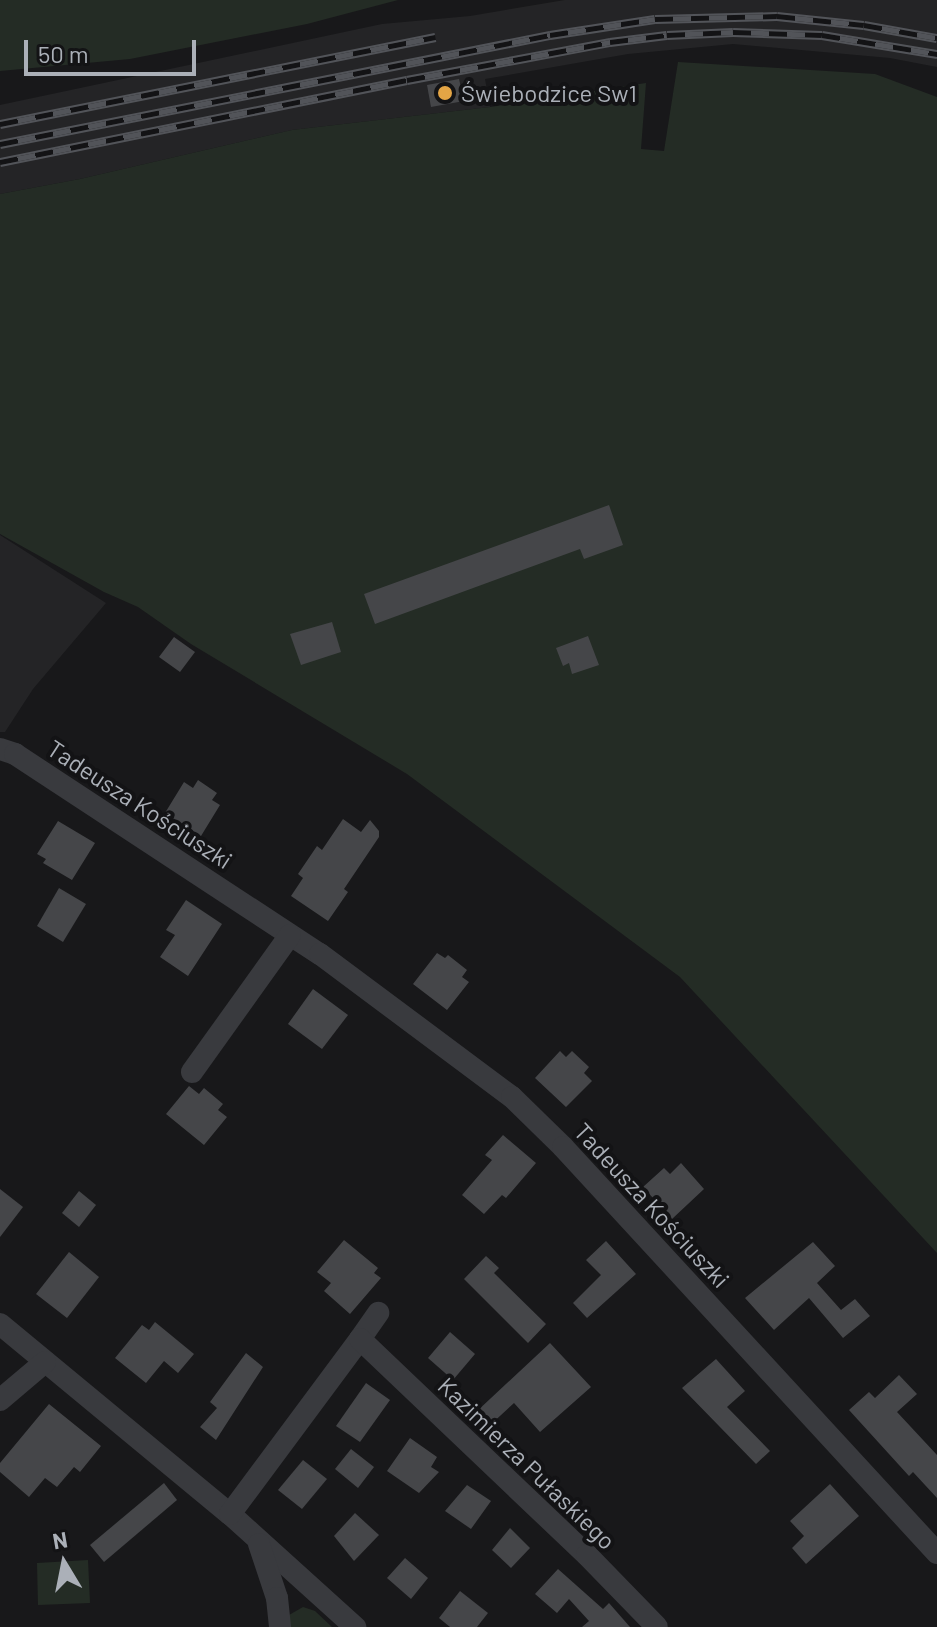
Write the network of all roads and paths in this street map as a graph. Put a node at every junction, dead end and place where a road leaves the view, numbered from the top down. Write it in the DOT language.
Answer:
graph roads {
  1 [pos="0,749"];
  2 [pos="290,935"];
  3 [pos="192,1072"];
  4 [pos="378,1313"];
  5 [pos="0,1324"];
  6 [pos="360,1339"];
  7 [pos="45,1362"];
  8 [pos="0,1400"];
  9 [pos="230,1514"];
  10 [pos="258,1543"];
  11 [pos="937,1553"];
  12 [pos="280,1627"];
  13 [pos="355,1627"];
  14 [pos="657,1627"];
  1 -- 2 [label="street, Tadeusza Kościuszki"];
  2 -- 3 [label="street"];
  2 -- 11 [label="street, Tadeusza Kościuszki"];
  4 -- 6 [label="street"];
  5 -- 7 [label="street"];
  6 -- 9 [label="street"];
  6 -- 14 [label="street, Kazimierza Pułaskiego"];
  7 -- 8 [label="street"];
  7 -- 9 [label="street"];
  9 -- 10 [label="street"];
  10 -- 12 [label="street"];
  10 -- 13 [label="street"];
}
